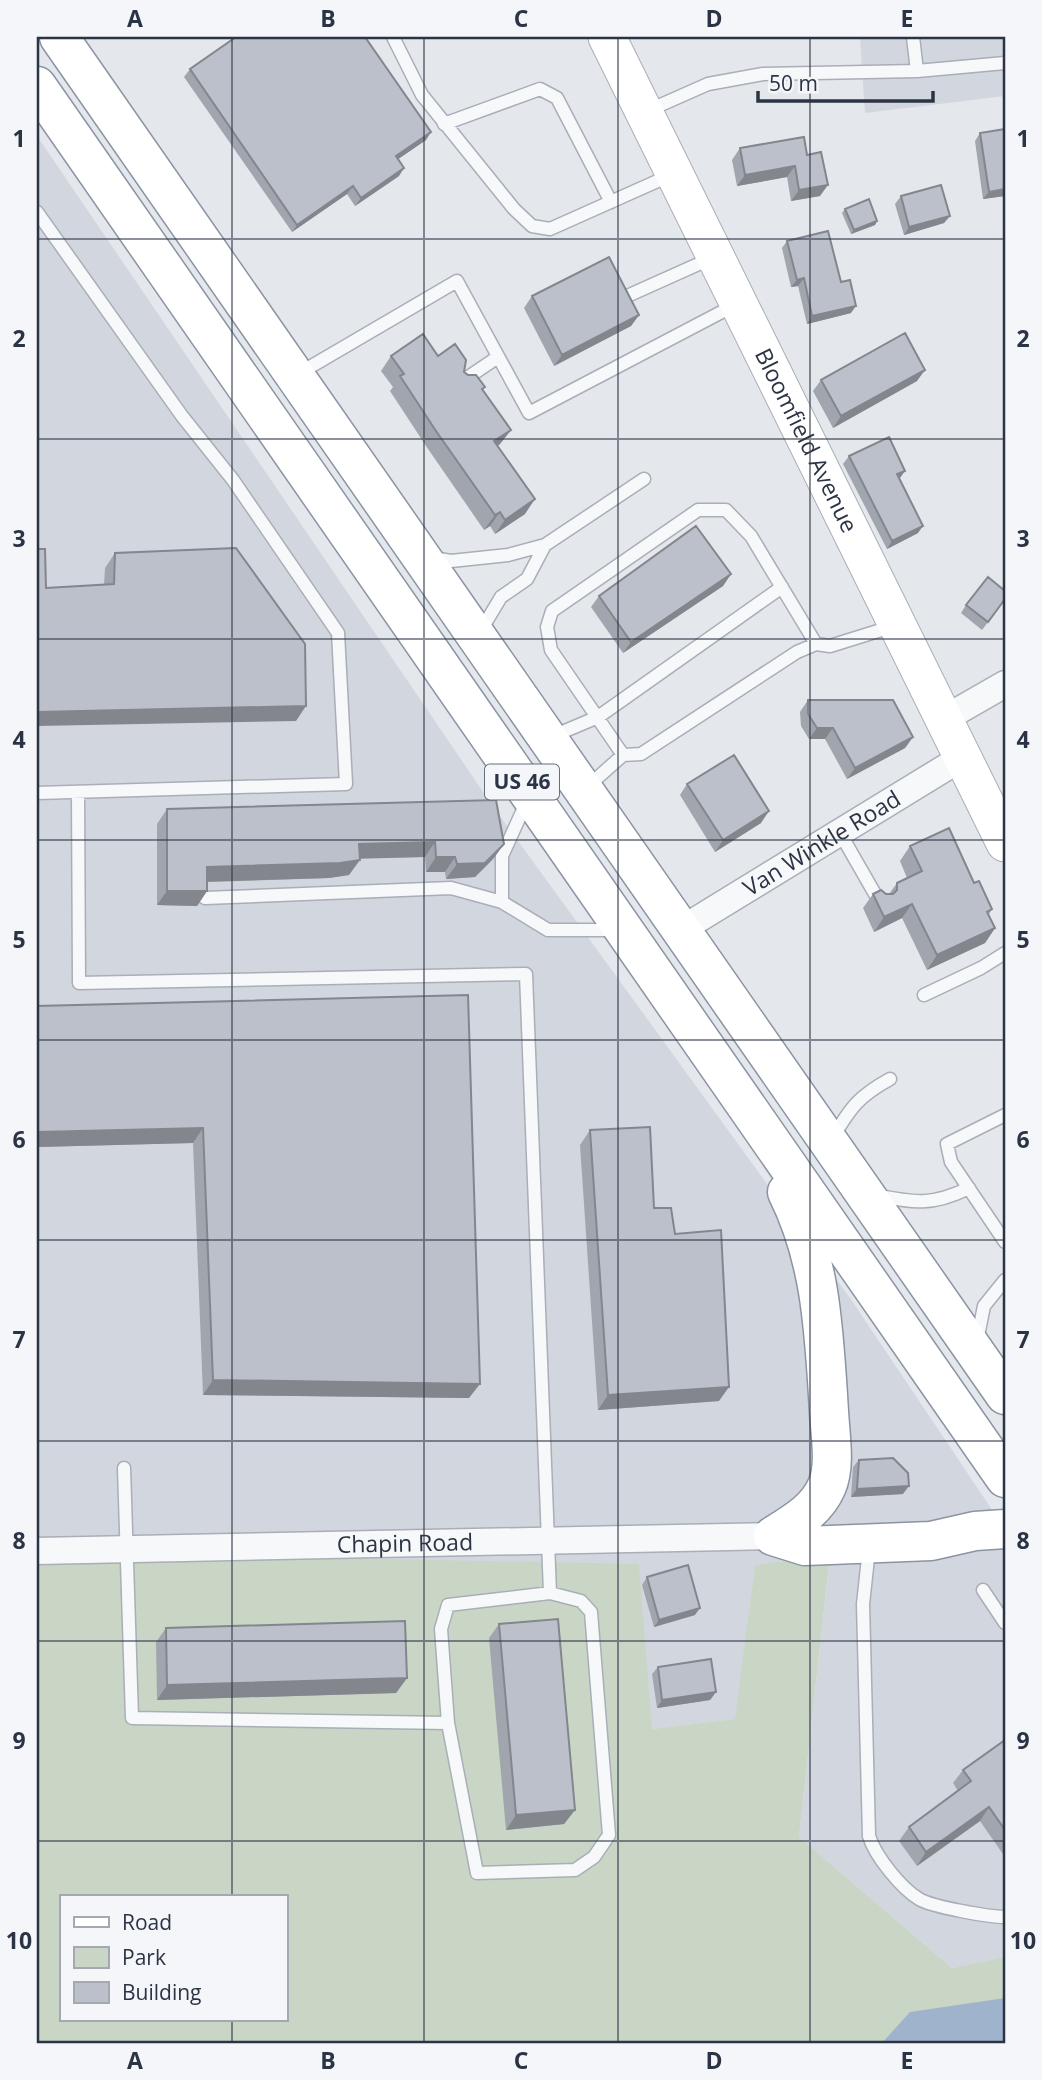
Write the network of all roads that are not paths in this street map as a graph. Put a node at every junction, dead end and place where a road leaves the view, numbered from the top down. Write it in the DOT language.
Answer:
graph roads {
  1 [pos="59,37"];
  2 [pos="393,37"];
  3 [pos="607,37"];
  4 [pos="913,37"];
  5 [pos="1005,63"];
  6 [pos="917,71"];
  7 [pos="37,86"];
  8 [pos="644,112"];
  9 [pos="444,124"];
  10 [pos="674,174"];
  11 [pos="611,202"];
  12 [pos="37,212"];
  13 [pos="715,256"];
  14 [pos="625,297"];
  15 [pos="738,303"];
  16 [pos="498,357"];
  17 [pos="295,376"];
  18 [pos="461,382"];
  19 [pos="644,479"];
  20 [pos="545,545"];
  21 [pos="419,555"];
  22 [pos="782,587"];
  23 [pos="897,625"];
  24 [pos="477,639"];
  25 [pos="816,644"];
  26 [pos="1005,684"];
  27 [pos="598,717"];
  28 [pos="944,719"];
  29 [pos="547,739"];
  30 [pos="623,755"];
  31 [pos="963,757"];
  32 [pos="583,791"];
  33 [pos="78,792"];
  34 [pos="37,793"];
  35 [pos="530,794"];
  36 [pos="840,832"];
  37 [pos="1005,843"];
  38 [pos="205,898"];
  39 [pos="879,901"];
  40 [pos="502,902"];
  41 [pos="682,929"];
  42 [pos="625,930"];
  43 [pos="1005,953"];
  44 [pos="923,995"];
  45 [pos="890,1079"];
  46 [pos="734,1087"];
  47 [pos="1005,1115"];
  48 [pos="830,1144"];
  49 [pos="969,1188"];
  50 [pos="866,1194"];
  51 [pos="1005,1242"];
  52 [pos="1005,1280"];
  53 [pos="975,1352"];
  54 [pos="1005,1395"];
  55 [pos="124,1468"];
  56 [pos="1005,1478"];
  57 [pos="1005,1529"];
  58 [pos="773,1536"];
  59 [pos="550,1540"];
  60 [pos="870,1542"];
  61 [pos="128,1548"];
  62 [pos="37,1551"];
  63 [pos="983,1590"];
  64 [pos="550,1593"];
  65 [pos="1005,1623"];
  66 [pos="448,1723"];
  67 [pos="1005,1917"];
  1 -- 17 [label="highway, US 46"];
  2 -- 9 [label="lane"];
  3 -- 8 [label="street, Bloomfield Avenue"];
  4 -- 6 [label="lane"];
  5 -- 6 [label="lane"];
  6 -- 8 [label="lane"];
  7 -- 35 [label="highway, US 46"];
  8 -- 10 [label="street, Bloomfield Avenue"];
  9 -- 11 [label="lane"];
  9 -- 11 [label="lane"];
  10 -- 11 [label="lane"];
  10 -- 13 [label="street, Bloomfield Avenue"];
  12 -- 33 [label="lane"];
  13 -- 14 [label="lane"];
  13 -- 15 [label="street, Bloomfield Avenue"];
  15 -- 16 [label="lane"];
  15 -- 23 [label="street, Bloomfield Avenue"];
  16 -- 17 [label="lane"];
  16 -- 18 [label="lane"];
  17 -- 21 [label="highway, US 46"];
  19 -- 20 [label="lane"];
  20 -- 21 [label="lane"];
  20 -- 24 [label="lane"];
  21 -- 24 [label="highway, US 46"];
  22 -- 25 [label="lane"];
  22 -- 27 [label="lane"];
  22 -- 27 [label="lane"];
  23 -- 25 [label="lane"];
  23 -- 28 [label="street, Bloomfield Avenue"];
  24 -- 29 [label="highway, US 46"];
  25 -- 30 [label="lane"];
  26 -- 28 [label="street"];
  27 -- 29 [label="lane"];
  27 -- 30 [label="lane"];
  28 -- 31 [label="street, Bloomfield Avenue"];
  29 -- 32 [label="highway, US 46"];
  30 -- 32 [label="lane"];
  31 -- 36 [label="street, Van Winkle Road"];
  31 -- 37 [label="street, Bloomfield Avenue"];
  32 -- 41 [label="highway, US 46"];
  33 -- 34 [label="lane"];
  33 -- 59 [label="lane"];
  35 -- 40 [label="lane"];
  35 -- 42 [label="highway, US 46"];
  36 -- 39 [label="lane"];
  36 -- 41 [label="street, Van Winkle Road"];
  38 -- 40 [label="lane"];
  40 -- 42 [label="lane"];
  41 -- 48 [label="highway, US 46"];
  42 -- 46 [label="highway, US 46"];
  43 -- 44 [label="lane"];
  45 -- 48 [label="lane"];
  46 -- 56 [label="highway, US 46"];
  46 -- 58 [label="highway"];
  47 -- 49 [label="lane"];
  48 -- 50 [label="highway, US 46"];
  49 -- 50 [label="lane"];
  49 -- 51 [label="lane"];
  50 -- 53 [label="highway, US 46"];
  52 -- 53 [label="lane"];
  53 -- 54 [label="highway, US 46"];
  55 -- 61 [label="lane"];
  57 -- 60 [label="highway"];
  58 -- 59 [label="street, Chapin Road"];
  58 -- 60 [label="highway"];
  59 -- 61 [label="street, Chapin Road"];
  59 -- 64 [label="lane"];
  60 -- 67 [label="lane"];
  61 -- 62 [label="street, Chapin Road"];
  61 -- 66 [label="lane"];
  63 -- 65 [label="lane"];
  64 -- 66 [label="lane"];
  64 -- 66 [label="lane"];
}
